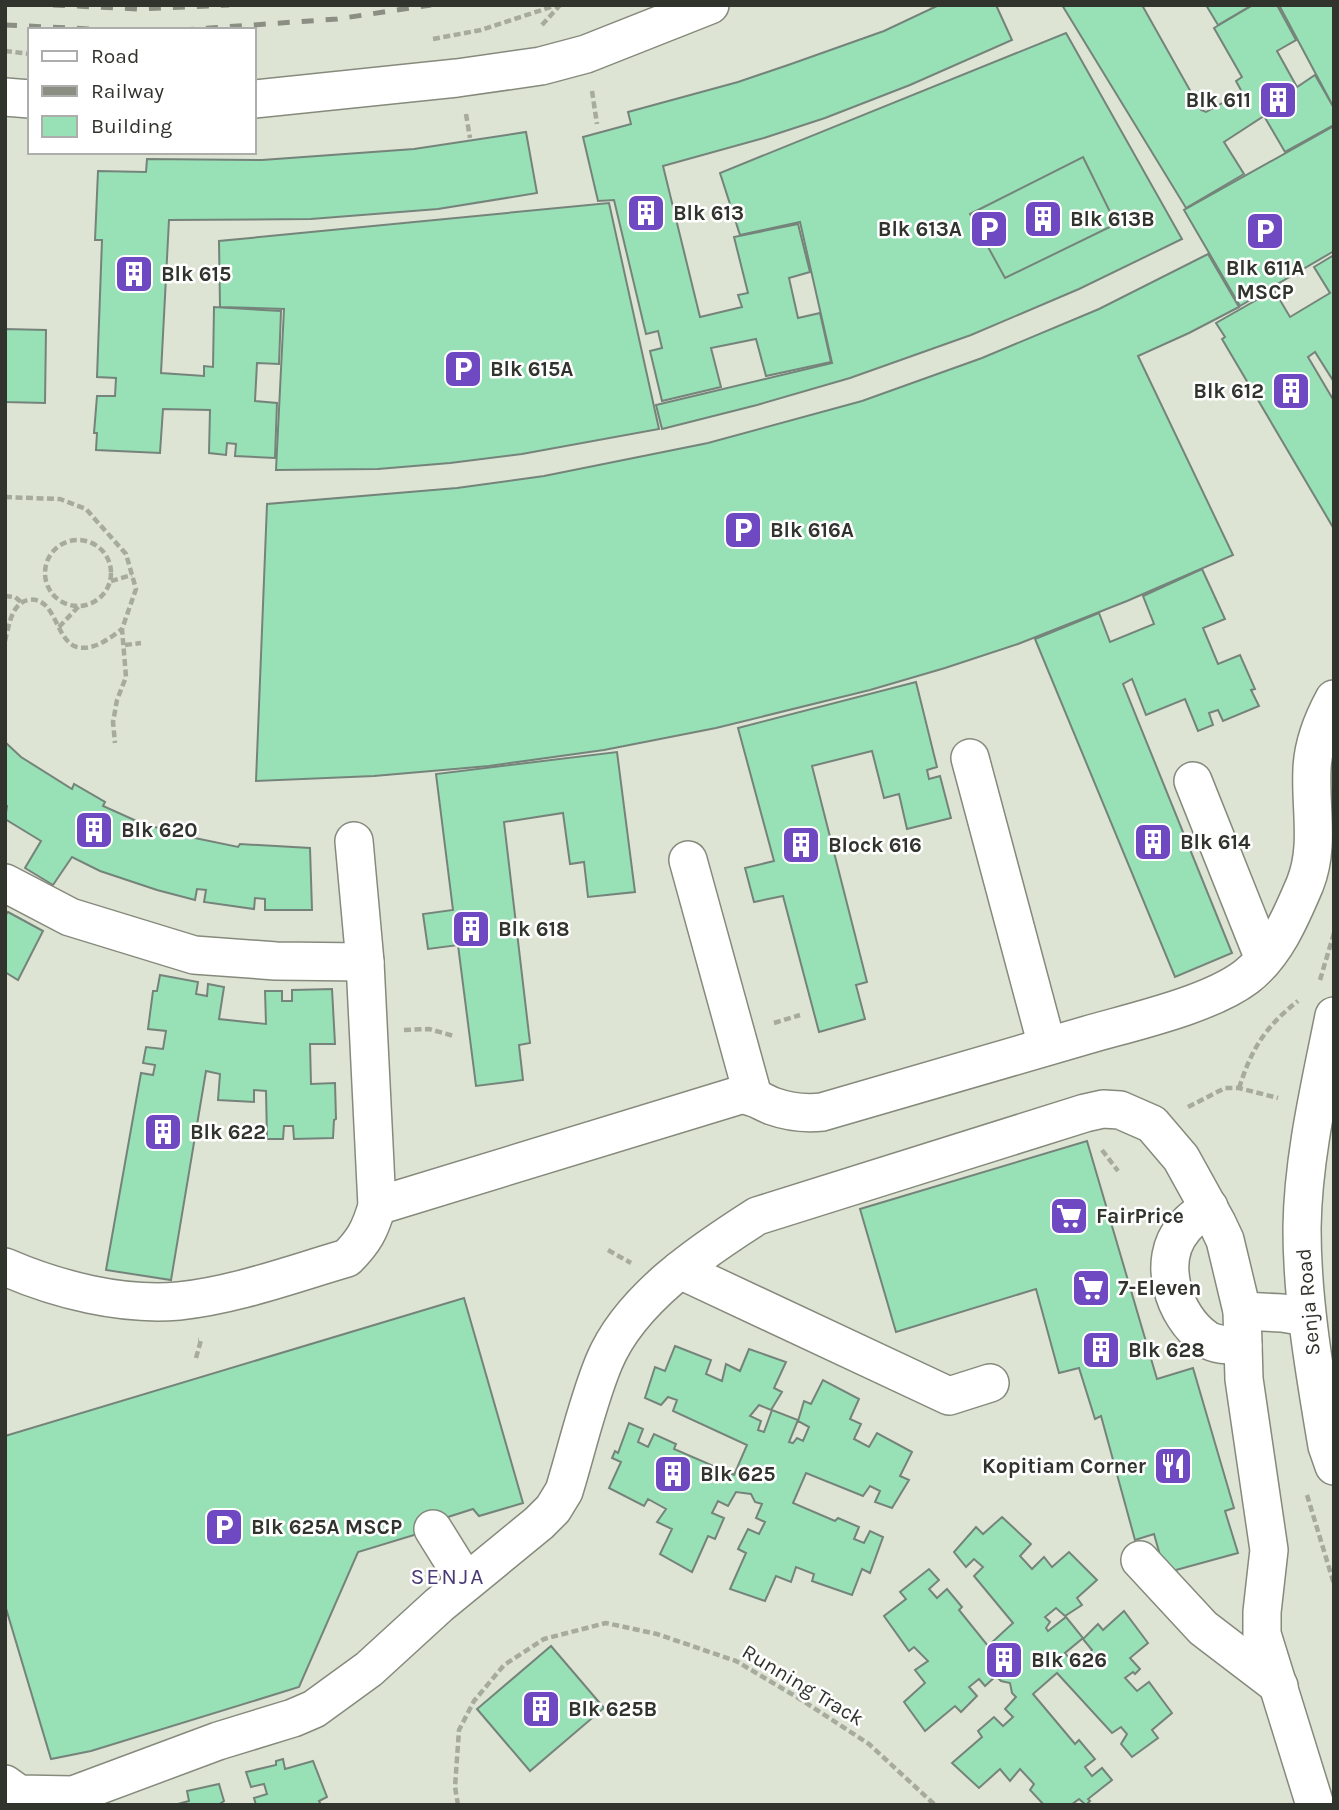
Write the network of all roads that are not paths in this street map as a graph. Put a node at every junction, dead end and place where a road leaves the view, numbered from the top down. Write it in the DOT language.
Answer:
graph roads {
  1 [pos="710,5"];
  2 [pos="5,97"];
  3 [pos="28,99"];
  4 [pos="256,99"];
  5 [pos="1334,699"];
  6 [pos="970,758"];
  7 [pos="1193,781"];
  8 [pos="354,841"];
  9 [pos="688,860"];
  10 [pos="5,883"];
  11 [pos="1264,959"];
  12 [pos="365,962"];
  13 [pos="1321,1004"];
  14 [pos="1047,1046"];
  15 [pos="753,1096"];
  16 [pos="1311,1104"];
  17 [pos="1320,1180"];
  18 [pos="377,1206"];
  19 [pos="1209,1207"];
  20 [pos="680,1270"];
  21 [pos="8,1271"];
  22 [pos="1307,1317"];
  23 [pos="1243,1328"];
  24 [pos="990,1383"];
  25 [pos="1334,1466"];
  26 [pos="433,1529"];
  27 [pos="1140,1560"];
  28 [pos="466,1582"];
  29 [pos="1279,1686"];
  30 [pos="5,1784"];
  31 [pos="74,1800"];
  32 [pos="1315,1805"];
  1 -- 4 [label="street"];
  2 -- 3 [label="street"];
  5 -- 11 [label="street"];
  6 -- 14 [label="street"];
  7 -- 11 [label="street"];
  8 -- 12 [label="street"];
  9 -- 15 [label="street"];
  10 -- 12 [label="street"];
  11 -- 14 [label="street"];
  12 -- 18 [label="street"];
  13 -- 16 [label="street, Senja Road"];
  14 -- 15 [label="street"];
  15 -- 18 [label="street"];
  16 -- 17 [label="street, Senja Road"];
  17 -- 22 [label="street, Senja Road"];
  18 -- 21 [label="street"];
  19 -- 20 [label="street"];
  19 -- 23 [label="street"];
  19 -- 23 [label="street"];
  20 -- 24 [label="street"];
  20 -- 28 [label="street"];
  22 -- 23 [label="street"];
  22 -- 25 [label="street, Senja Road"];
  23 -- 29 [label="street"];
  26 -- 28 [label="street"];
  27 -- 29 [label="street"];
  28 -- 31 [label="street"];
  29 -- 32 [label="street"];
  30 -- 31 [label="street"];
}
